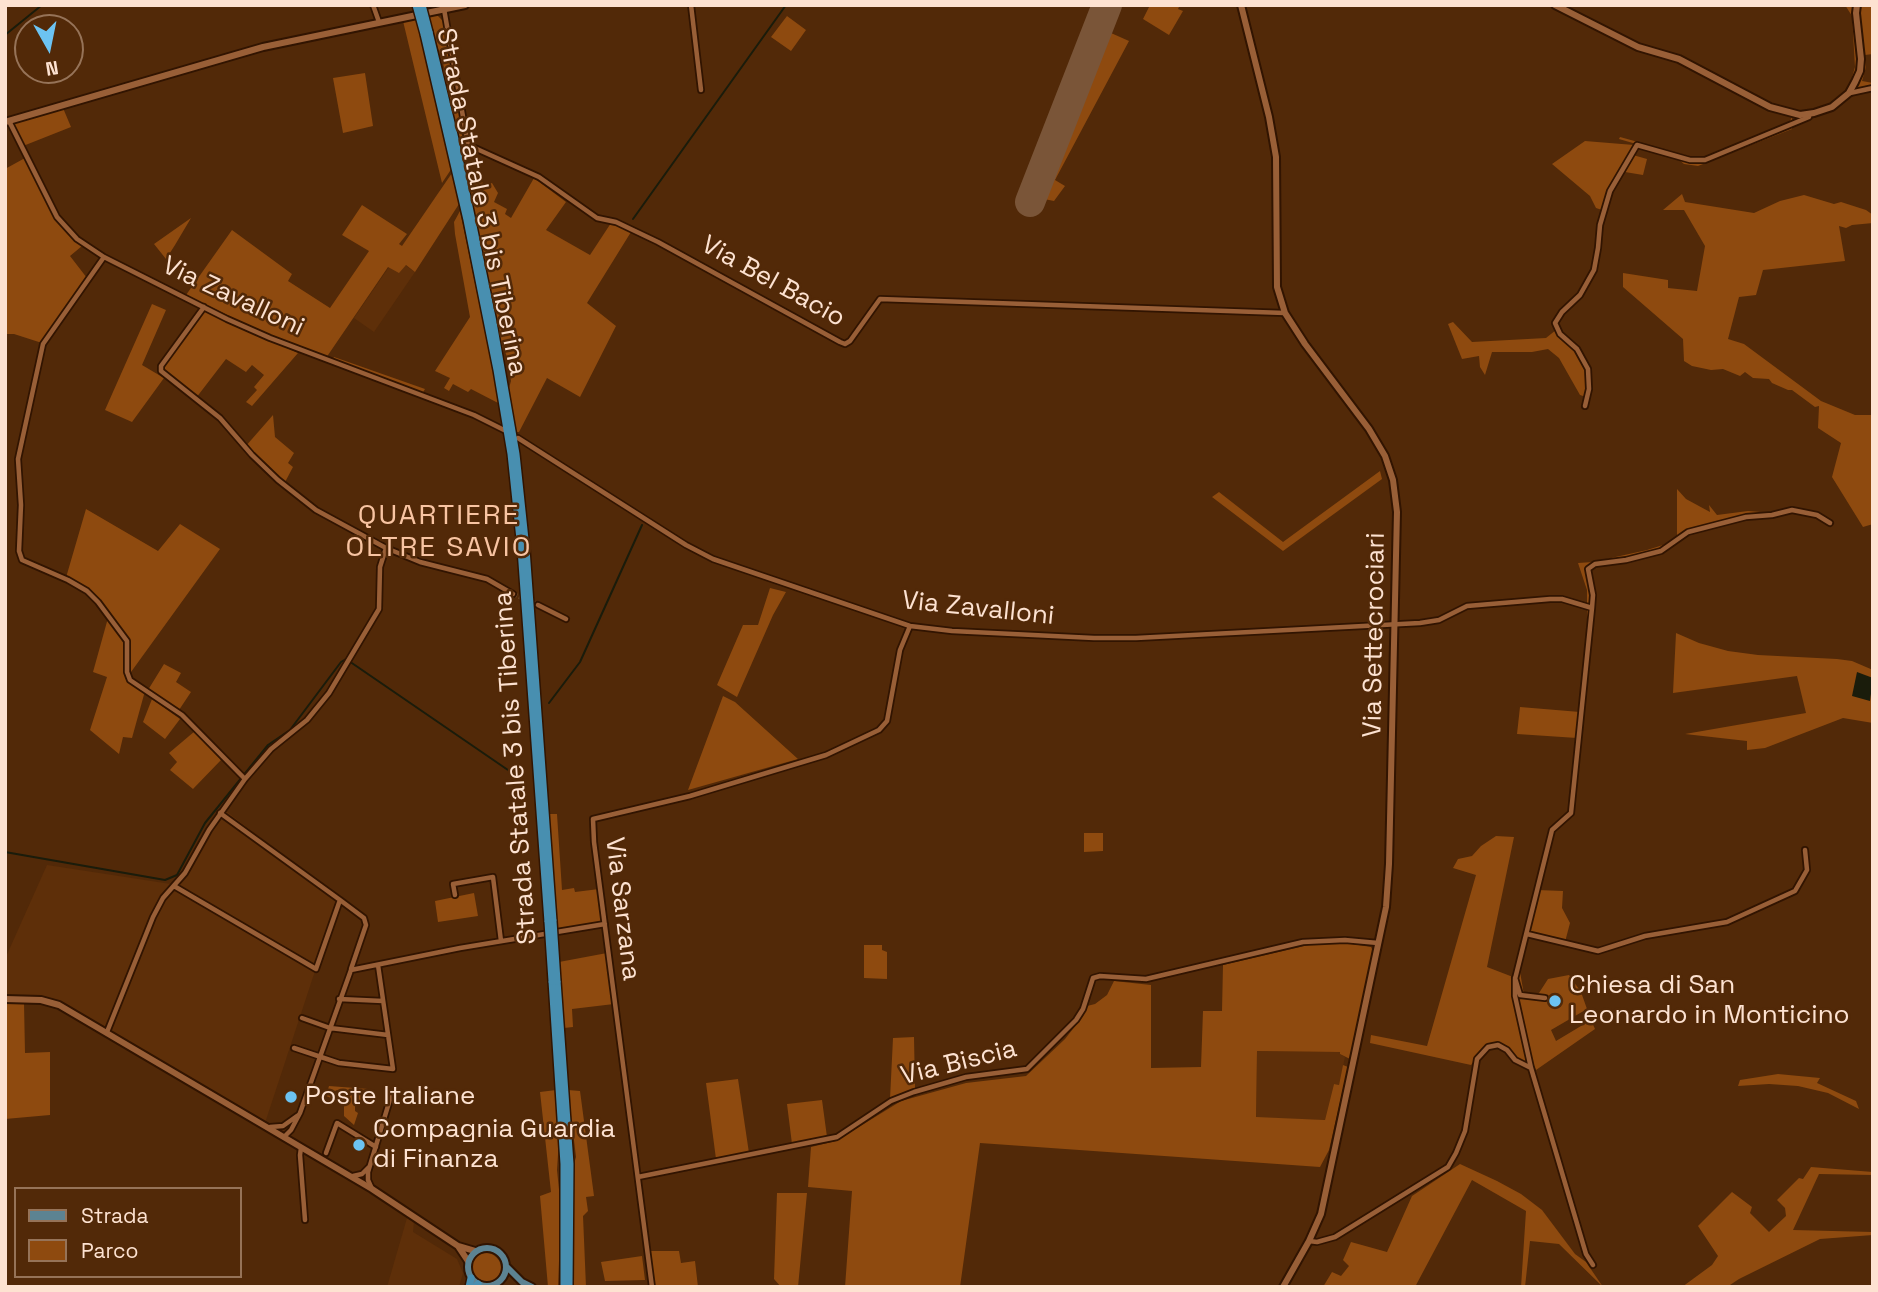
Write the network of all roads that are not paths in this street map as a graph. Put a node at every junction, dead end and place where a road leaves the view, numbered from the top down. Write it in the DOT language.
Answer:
graph roads {
  1 [pos="373,5"];
  2 [pos="416,5"];
  3 [pos="422,5"];
  4 [pos="465,5"];
  5 [pos="691,5"];
  6 [pos="1241,5"];
  7 [pos="1555,5"];
  8 [pos="1857,5"];
  9 [pos="444,9"];
  10 [pos="379,22"];
  11 [pos="427,33"];
  12 [pos="1873,88"];
  13 [pos="701,90"];
  14 [pos="1849,93"];
  15 [pos="1809,114"];
  16 [pos="7,121"];
  17 [pos="104,257"];
  18 [pos="204,307"];
  19 [pos="1285,313"];
  20 [pos="1585,406"];
  21 [pos="504,430"];
  22 [pos="519,438"];
  23 [pos="1830,523"];
  24 [pos="386,548"];
  25 [pos="513,594"];
  26 [pos="538,605"];
  27 [pos="1592,608"];
  28 [pos="566,619"];
  29 [pos="1395,624"];
  30 [pos="911,626"];
  31 [pos="243,777"];
  32 [pos="220,813"];
  33 [pos="1805,850"];
  34 [pos="174,886"];
  35 [pos="455,895"];
  36 [pos="340,900"];
  37 [pos="605,924"];
  38 [pos="1527,934"];
  39 [pos="501,941"];
  40 [pos="1379,944"];
  41 [pos="378,965"];
  42 [pos="351,970"];
  43 [pos="1515,978"];
  44 [pos="1545,998"];
  45 [pos="5,999"];
  46 [pos="339,999"];
  47 [pos="383,1001"];
  48 [pos="302,1018"];
  49 [pos="330,1028"];
  50 [pos="107,1032"];
  51 [pos="388,1035"];
  52 [pos="294,1048"];
  53 [pos="321,1057"];
  54 [pos="1531,1068"];
  55 [pos="391,1096"];
  56 [pos="300,1113"];
  57 [pos="286,1125"];
  58 [pos="267,1127"];
  59 [pos="291,1130"];
  60 [pos="284,1137"];
  61 [pos="293,1143"];
  62 [pos="376,1147"];
  63 [pos="301,1148"];
  64 [pos="326,1153"];
  65 [pos="368,1170"];
  66 [pos="350,1176"];
  67 [pos="638,1177"];
  68 [pos="361,1183"];
  69 [pos="372,1189"];
  70 [pos="305,1220"];
  71 [pos="1309,1241"];
  72 [pos="458,1246"];
  73 [pos="475,1251"];
  74 [pos="468,1261"];
  75 [pos="1593,1265"];
  76 [pos="506,1266"];
  77 [pos="502,1278"];
  78 [pos="470,1282"];
  79 [pos="522,1282"];
  80 [pos="477,1286"];
  81 [pos="532,1287"];
  82 [pos="567,1287"];
  83 [pos="652,1287"];
  84 [pos="1283,1287"];
  1 -- 10 [label="street"];
  2 -- 11 [label="highway, Strada Statale 3 bis Tiberina, bridge"];
  3 -- 11 [label="highway, Strada Statale 3 bis Tiberina, bridge"];
  4 -- 9 [label="main road"];
  5 -- 13 [label="street"];
  6 -- 19 [label="main road, Via Settecrociari"];
  7 -- 15 [label="main road"];
  8 -- 14 [label="main road"];
  9 -- 10 [label="main road"];
  9 -- 19 [label="street, Via Bel Bacio"];
  10 -- 16 [label="main road"];
  11 -- 82 [label="highway, Strada Statale 3 bis Tiberina, bridge"];
  12 -- 14 [label="street"];
  14 -- 15 [label="main road"];
  15 -- 20 [label="street"];
  16 -- 17 [label="street, Via Zavalloni"];
  17 -- 18 [label="street, Via Zavalloni"];
  17 -- 31 [label="street"];
  18 -- 21 [label="street, Via Zavalloni"];
  18 -- 24 [label="street"];
  19 -- 29 [label="main road, Via Settecrociari"];
  22 -- 30 [label="street, Via Zavalloni"];
  23 -- 27 [label="street"];
  24 -- 25 [label="street"];
  24 -- 31 [label="street"];
  26 -- 28 [label="street"];
  27 -- 29 [label="street, Via Zavalloni"];
  27 -- 38 [label="street"];
  29 -- 30 [label="street, Via Zavalloni"];
  29 -- 40 [label="main road, Via Settecrociari"];
  30 -- 37 [label="street, Via Sarzana"];
  31 -- 32 [label="street"];
  32 -- 34 [label="street"];
  32 -- 36 [label="street"];
  33 -- 38 [label="street"];
  34 -- 36 [label="street"];
  34 -- 50 [label="street"];
  35 -- 39 [label="street"];
  36 -- 42 [label="street"];
  37 -- 39 [label="street"];
  37 -- 67 [label="street, Via Sarzana"];
  38 -- 43 [label="street"];
  39 -- 41 [label="street"];
  40 -- 67 [label="street, Via Biscia"];
  40 -- 71 [label="main road, Via Settecrociari"];
  41 -- 42 [label="street"];
  41 -- 47 [label="street"];
  42 -- 46 [label="street"];
  43 -- 44 [label="street"];
  43 -- 54 [label="street"];
  45 -- 50 [label="main road"];
  46 -- 47 [label="street"];
  46 -- 49 [label="street"];
  47 -- 51 [label="street"];
  48 -- 49 [label="street"];
  49 -- 51 [label="street"];
  49 -- 53 [label="street"];
  50 -- 58 [label="main road"];
  51 -- 53 [label="street"];
  52 -- 53 [label="street"];
  53 -- 56 [label="street"];
  54 -- 71 [label="street"];
  54 -- 75 [label="street"];
  55 -- 62 [label="street"];
  56 -- 57 [label="street"];
  56 -- 59 [label="street"];
  57 -- 58 [label="street"];
  57 -- 60 [label="street"];
  58 -- 60 [label="main road"];
  59 -- 60 [label="street"];
  59 -- 61 [label="street"];
  60 -- 61 [label="main road"];
  61 -- 63 [label="main road"];
  62 -- 64 [label="street"];
  62 -- 65 [label="street"];
  63 -- 66 [label="main road"];
  63 -- 70 [label="street"];
  65 -- 66 [label="street"];
  65 -- 68 [label="street"];
  65 -- 69 [label="street"];
  66 -- 68 [label="main road"];
  67 -- 83 [label="street, Via Sarzana"];
  68 -- 69 [label="main road"];
  69 -- 72 [label="main road"];
  71 -- 84 [label="main road, Via Settecrociari"];
  72 -- 73 [label="main road"];
  72 -- 74 [label="main road"];
  73 -- 74 [label="main road"];
  73 -- 76 [label="main road"];
  74 -- 78 [label="main road"];
  76 -- 77 [label="main road"];
  76 -- 79 [label="main road"];
  77 -- 79 [label="main road"];
  77 -- 80 [label="main road"];
  78 -- 80 [label="main road"];
  79 -- 81 [label="main road"];
}
